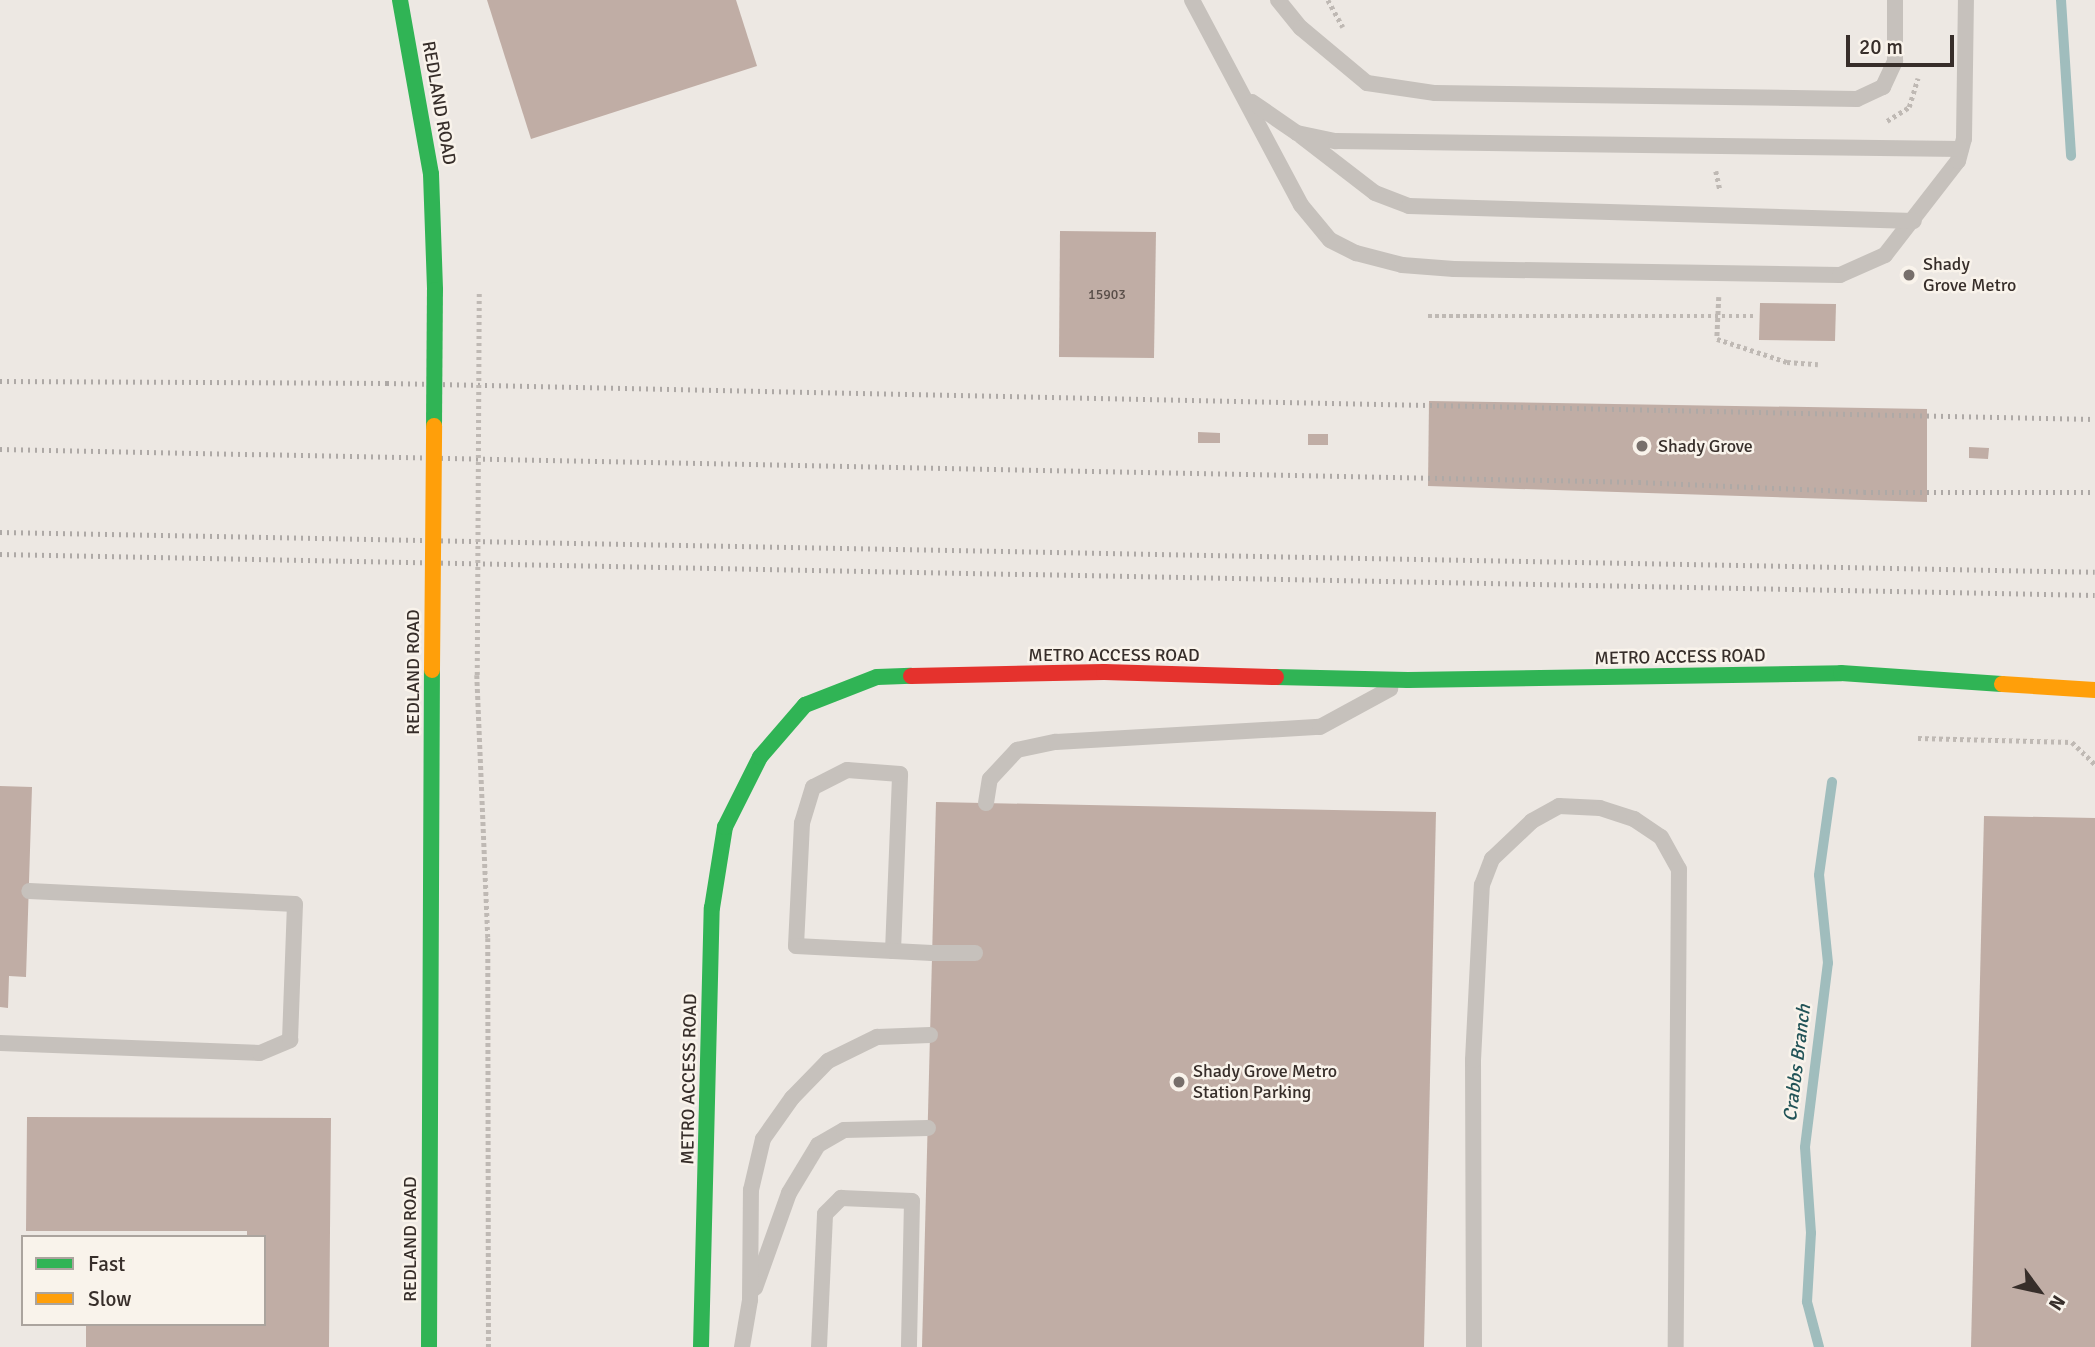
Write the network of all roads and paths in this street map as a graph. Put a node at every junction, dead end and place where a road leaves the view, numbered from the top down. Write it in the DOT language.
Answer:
graph roads {
  1 [pos="400,0"];
  2 [pos="1192,0"];
  3 [pos="1278,0"];
  4 [pos="1328,0"];
  5 [pos="1895,0"];
  6 [pos="1966,0"];
  7 [pos="1350,38"];
  8 [pos="1247,99"];
  9 [pos="1297,133"];
  10 [pos="1961,149"];
  11 [pos="1914,221"];
  12 [pos="479,290"];
  13 [pos="1428,316"];
  14 [pos="1757,316"];
  15 [pos="1718,317"];
  16 [pos="1818,364"];
  17 [pos="1408,680"];
  18 [pos="2095,690"];
  19 [pos="1918,738"];
  20 [pos="2095,764"];
  21 [pos="986,803"];
  22 [pos="29,891"];
  23 [pos="893,951"];
  24 [pos="975,953"];
  25 [pos="930,1035"];
  26 [pos="0,1043"];
  27 [pos="928,1128"];
  28 [pos="750,1300"];
  29 [pos="429,1347"];
  30 [pos="489,1347"];
  31 [pos="701,1347"];
  32 [pos="742,1347"];
  33 [pos="819,1347"];
  34 [pos="909,1347"];
  35 [pos="1474,1347"];
  36 [pos="1676,1347"];
  1 -- 29 [label="main road, REDLAND ROAD, bridge"];
  2 -- 8 [label="lane"];
  3 -- 5 [label="lane"];
  4 -- 7 [label="path"];
  6 -- 10 [label="lane"];
  8 -- 9 [label="lane"];
  8 -- 11 [label="lane"];
  9 -- 10 [label="lane"];
  9 -- 11 [label="lane"];
  10 -- 11 [label="lane"];
  12 -- 30 [label="path, bridge"];
  13 -- 15 [label="path"];
  14 -- 15 [label="path"];
  15 -- 16 [label="path"];
  17 -- 18 [label="main road, METRO ACCESS ROAD"];
  17 -- 21 [label="lane"];
  17 -- 31 [label="main road, METRO ACCESS ROAD"];
  19 -- 20 [label="path"];
  22 -- 26 [label="lane"];
  23 -- 23 [label="lane"];
  23 -- 24 [label="lane"];
  25 -- 28 [label="lane"];
  27 -- 28 [label="lane"];
  28 -- 32 [label="lane"];
  33 -- 34 [label="lane"];
  35 -- 36 [label="lane"];
}
